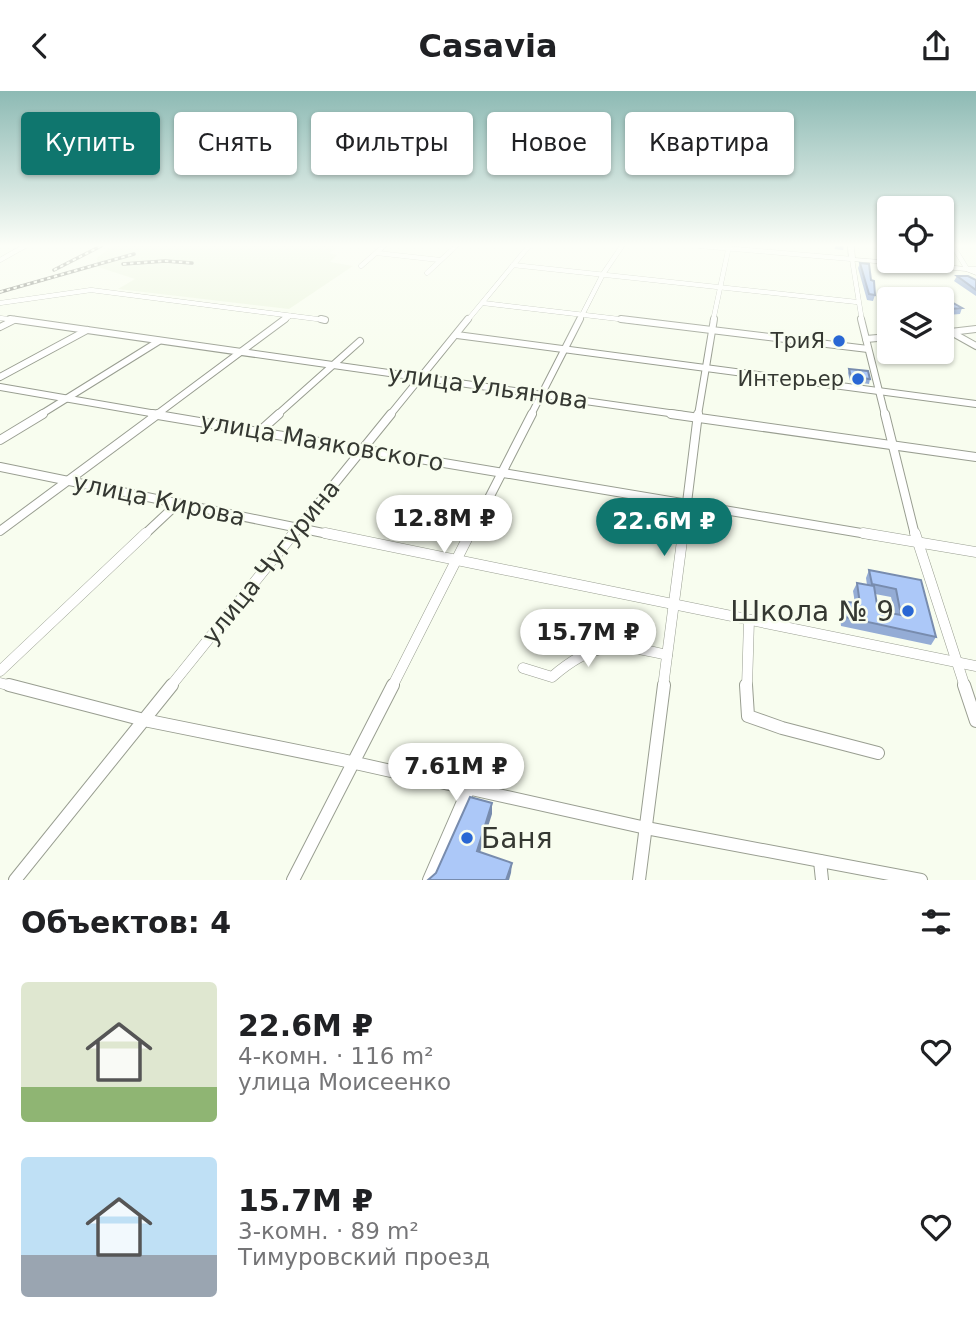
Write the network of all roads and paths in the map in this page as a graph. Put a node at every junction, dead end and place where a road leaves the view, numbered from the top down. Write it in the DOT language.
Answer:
graph roads {
  1 [pos="499,283"];
  2 [pos="599,283"];
  3 [pos="682,283"];
  4 [pos="720,283"];
  5 [pos="855,283"];
  6 [pos="719,287"];
  7 [pos="857,302"];
  8 [pos="0,303"];
  9 [pos="483,303"];
  10 [pos="290,316"];
  11 [pos="582,316"];
  12 [pos="0,318"];
  13 [pos="14,320"];
  14 [pos="325,320"];
  15 [pos="0,327"];
  16 [pos="976,329"];
  17 [pos="87,330"];
  18 [pos="711,331"];
  19 [pos="954,332"];
  20 [pos="954,334"];
  21 [pos="457,335"];
  22 [pos="159,341"];
  23 [pos="360,341"];
  24 [pos="877,341"];
  25 [pos="867,344"];
  26 [pos="976,346"];
  27 [pos="566,348"];
  28 [pos="241,352"];
  29 [pos="334,364"];
  30 [pos="704,366"];
  31 [pos="0,377"];
  32 [pos="421,377"];
  33 [pos="0,387"];
  34 [pos="878,390"];
  35 [pos="542,395"];
  36 [pos="66,398"];
  37 [pos="976,404"];
  38 [pos="155,414"];
  39 [pos="697,417"];
  40 [pos="260,431"];
  41 [pos="0,440"];
  42 [pos="891,444"];
  43 [pos="361,450"];
  44 [pos="976,457"];
  45 [pos="0,467"];
  46 [pos="503,473"];
  47 [pos="66,481"];
  48 [pos="687,504"];
  49 [pos="176,505"];
  50 [pos="298,528"];
  51 [pos="0,531"];
  52 [pos="917,543"];
  53 [pos="976,552"];
  54 [pos="458,561"];
  55 [pos="674,605"];
  56 [pos="749,620"];
  57 [pos="667,655"];
  58 [pos="957,663"];
  59 [pos="976,666"];
  60 [pos="523,668"];
  61 [pos="0,671"];
  62 [pos="0,683"];
  63 [pos="144,720"];
  64 [pos="976,721"];
  65 [pos="878,753"];
  66 [pos="354,763"];
  67 [pos="469,788"];
  68 [pos="646,828"];
  69 [pos="820,861"];
  70 [pos="15,880"];
  71 [pos="293,880"];
  72 [pos="429,880"];
  73 [pos="639,880"];
  74 [pos="822,880"];
  75 [pos="921,880"];
  1 -- 9 [label="street, улица Чугурина"];
  2 -- 11 [label="street"];
  3 -- 6 [label="street"];
  4 -- 6 [label="street"];
  5 -- 7 [label="street"];
  6 -- 7 [label="street"];
  6 -- 18 [label="street"];
  7 -- 25 [label="street"];
  8 -- 10 [label="street"];
  9 -- 11 [label="street"];
  9 -- 21 [label="street, улица Чугурина"];
  10 -- 14 [label="street"];
  10 -- 28 [label="street"];
  11 -- 18 [label="street"];
  11 -- 27 [label="street"];
  12 -- 13 [label="street, улица Ульянова"];
  13 -- 15 [label="street"];
  13 -- 17 [label="street, улица Ульянова"];
  16 -- 19 [label="street"];
  17 -- 22 [label="street, улица Ульянова"];
  17 -- 31 [label="street"];
  18 -- 25 [label="street"];
  18 -- 30 [label="street"];
  20 -- 26 [label="street"];
  21 -- 27 [label="street"];
  21 -- 32 [label="street, улица Чугурина"];
  22 -- 28 [label="street, улица Ульянова"];
  22 -- 36 [label="street"];
  23 -- 29 [label="street"];
  24 -- 25 [label="street"];
  25 -- 34 [label="street"];
  27 -- 30 [label="street"];
  27 -- 35 [label="street"];
  28 -- 29 [label="street, улица Ульянова"];
  28 -- 38 [label="street"];
  29 -- 32 [label="street, улица Ульянова"];
  29 -- 40 [label="street"];
  30 -- 34 [label="street"];
  30 -- 39 [label="street"];
  32 -- 35 [label="street, улица Ульянова"];
  32 -- 43 [label="street, улица Чугурина"];
  33 -- 36 [label="street, улица Маяковского"];
  34 -- 37 [label="street"];
  34 -- 42 [label="street"];
  35 -- 39 [label="street, улица Ульянова"];
  35 -- 46 [label="street"];
  36 -- 38 [label="street, улица Маяковского"];
  36 -- 41 [label="street"];
  38 -- 40 [label="street, улица Маяковского"];
  38 -- 47 [label="street"];
  39 -- 42 [label="street, улица Ульянова"];
  39 -- 48 [label="street"];
  40 -- 43 [label="street, улица Маяковского"];
  42 -- 44 [label="street, улица Ульянова"];
  42 -- 52 [label="street"];
  43 -- 46 [label="street, улица Маяковского"];
  43 -- 50 [label="street, улица Чугурина"];
  45 -- 47 [label="street, улица Кирова"];
  46 -- 48 [label="street, улица Маяковского"];
  46 -- 54 [label="street"];
  47 -- 49 [label="street, улица Кирова"];
  47 -- 51 [label="street"];
  48 -- 52 [label="street, улица Маяковского"];
  48 -- 55 [label="street"];
  49 -- 50 [label="street, улица Кирова"];
  49 -- 61 [label="street"];
  50 -- 54 [label="street, улица Кирова"];
  50 -- 63 [label="street, улица Чугурина"];
  52 -- 53 [label="street, улица Маяковского"];
  52 -- 58 [label="street"];
  54 -- 55 [label="street, улица Кирова"];
  54 -- 66 [label="street"];
  55 -- 56 [label="street, улица Кирова"];
  55 -- 57 [label="street"];
  56 -- 58 [label="street, улица Кирова"];
  56 -- 65 [label="street"];
  57 -- 60 [label="street"];
  57 -- 68 [label="street"];
  58 -- 59 [label="street, улица Кирова"];
  58 -- 64 [label="street"];
  62 -- 63 [label="street"];
  63 -- 66 [label="street"];
  63 -- 70 [label="street, улица Чугурина"];
  66 -- 67 [label="street"];
  66 -- 71 [label="street"];
  67 -- 68 [label="street"];
  67 -- 72 [label="street"];
  68 -- 69 [label="street"];
  68 -- 73 [label="street"];
  69 -- 74 [label="street"];
  69 -- 75 [label="street"];
}
